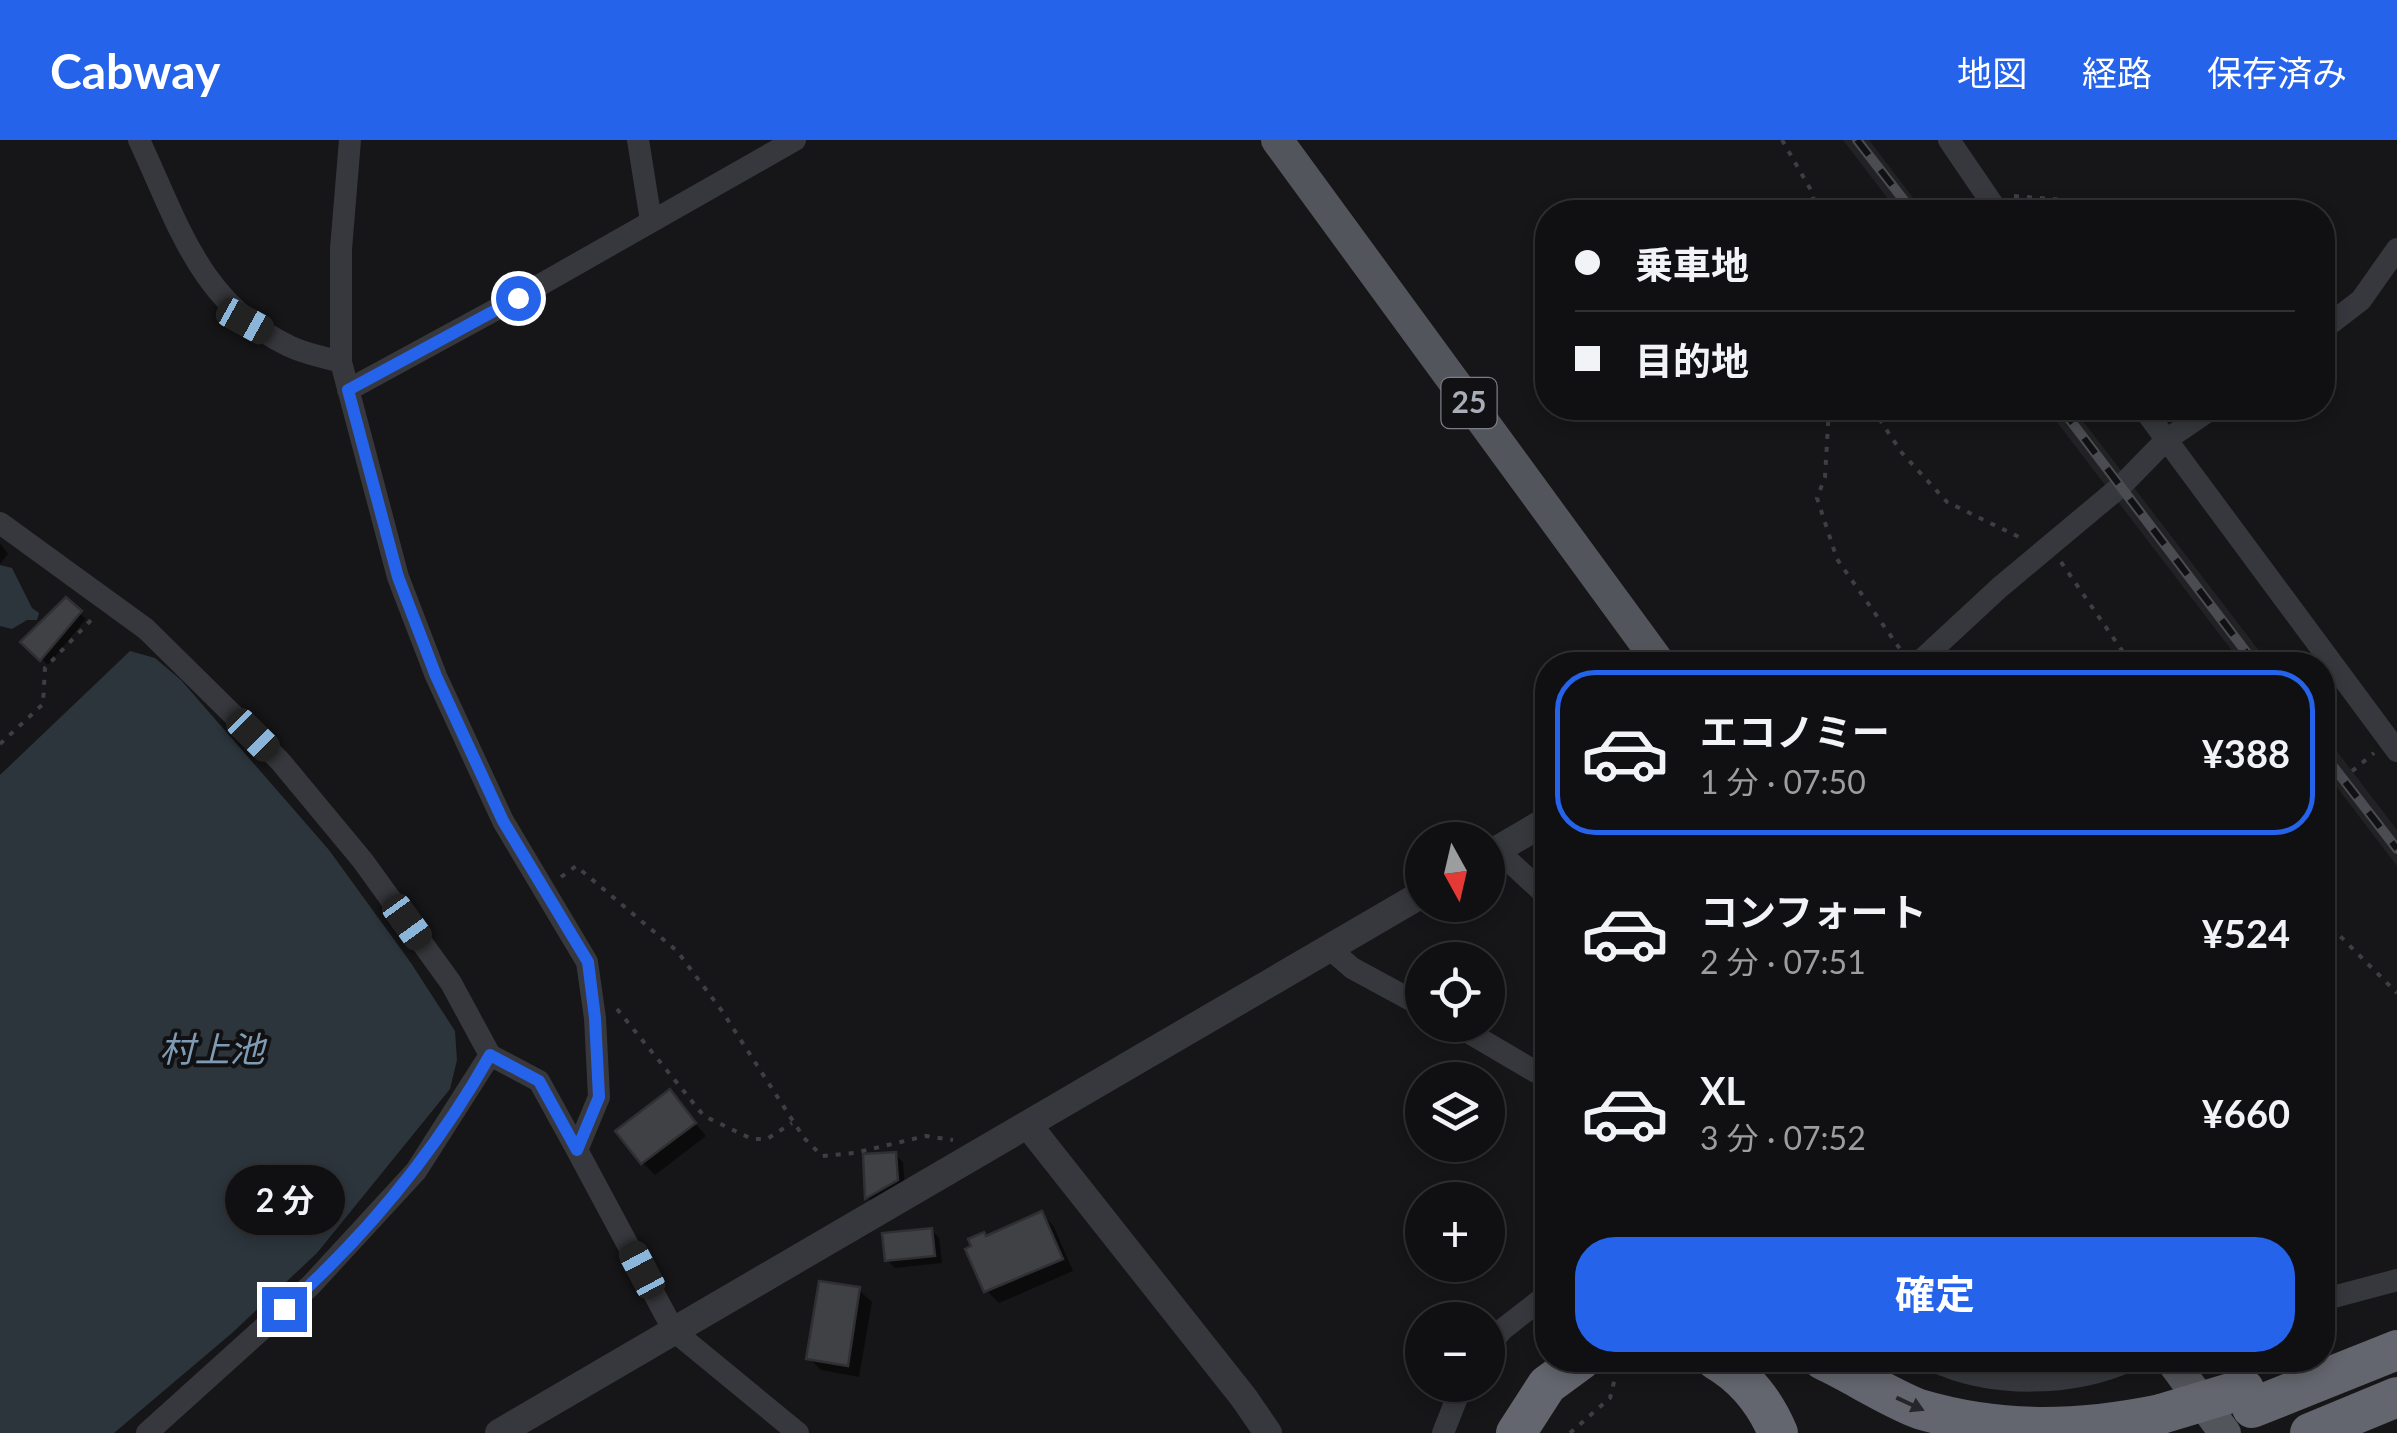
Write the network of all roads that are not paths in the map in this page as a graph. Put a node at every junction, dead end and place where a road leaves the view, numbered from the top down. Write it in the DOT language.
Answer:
graph roads {
  1 [pos="139,140"];
  2 [pos="350,140"];
  3 [pos="638,140"];
  4 [pos="795,140"];
  5 [pos="1277,140"];
  6 [pos="1949,140"];
  7 [pos="1989,200"];
  8 [pos="652,221"];
  9 [pos="2397,249"];
  10 [pos="2335,320"];
  11 [pos="341,362"];
  12 [pos="348,390"];
  13 [pos="2152,420"];
  14 [pos="2195,420"];
  15 [pos="2166,440"];
  16 [pos="0,523"];
  17 [pos="1651,652"];
  18 [pos="1914,652"];
  19 [pos="2323,652"];
  20 [pos="2335,668"];
  21 [pos="2393,746"];
  22 [pos="1535,827"];
  23 [pos="1505,845"];
  24 [pos="1505,863"];
  25 [pos="1535,887"];
  26 [pos="1405,904"];
  27 [pos="1330,948"];
  28 [pos="1405,997"];
  29 [pos="1485,1042"];
  30 [pos="490,1055"];
  31 [pos="1535,1071"];
  32 [pos="1028,1125"];
  33 [pos="577,1150"];
  34 [pos="2397,1280"];
  35 [pos="2335,1297"];
  36 [pos="1535,1304"];
  37 [pos="1505,1328"];
  38 [pos="674,1331"];
  39 [pos="2386,1354"];
  40 [pos="1535,1370"];
  41 [pos="1584,1372"];
  42 [pos="1736,1372"];
  43 [pos="1846,1372"];
  44 [pos="1972,1372"];
  45 [pos="2093,1372"];
  46 [pos="2188,1372"];
  47 [pos="2397,1397"];
  48 [pos="1456,1402"];
  49 [pos="2240,1410"];
  50 [pos="2397,1416"];
  51 [pos="146,1433"];
  52 [pos="499,1433"];
  53 [pos="798,1433"];
  54 [pos="1268,1433"];
  55 [pos="1444,1433"];
  56 [pos="1492,1433"];
  57 [pos="1516,1433"];
  58 [pos="1778,1433"];
  59 [pos="2196,1433"];
  60 [pos="2310,1433"];
  61 [pos="2356,1433"];
  1 -- 11 [label="street"];
  2 -- 11 [label="street"];
  3 -- 8 [label="street"];
  4 -- 8 [label="street"];
  5 -- 17 [label="main road, 25"];
  6 -- 7 [label="street"];
  8 -- 12 [label="street"];
  9 -- 10 [label="street"];
  11 -- 12 [label="street"];
  12 -- 33 [label="street"];
  13 -- 15 [label="street"];
  14 -- 15 [label="street"];
  15 -- 18 [label="street"];
  15 -- 19 [label="street"];
  16 -- 30 [label="street"];
  20 -- 21 [label="street"];
  22 -- 23 [label="street"];
  24 -- 25 [label="street"];
  26 -- 27 [label="street"];
  27 -- 28 [label="street"];
  27 -- 32 [label="street"];
  29 -- 31 [label="street"];
  30 -- 33 [label="street"];
  30 -- 51 [label="street"];
  32 -- 38 [label="street"];
  32 -- 54 [label="street"];
  33 -- 38 [label="street"];
  34 -- 35 [label="street"];
  36 -- 37 [label="street"];
  38 -- 52 [label="street"];
  38 -- 53 [label="street"];
  39 -- 49 [label="highway"];
  40 -- 56 [label="highway"];
  41 -- 57 [label="highway"];
  42 -- 58 [label="highway"];
  43 -- 49 [label="highway, one-way, bridge"];
  44 -- 45 [label="street"];
  46 -- 49 [label="main road"];
  47 -- 60 [label="highway"];
  48 -- 55 [label="street"];
  49 -- 59 [label="highway"];
  50 -- 61 [label="highway"];
}
